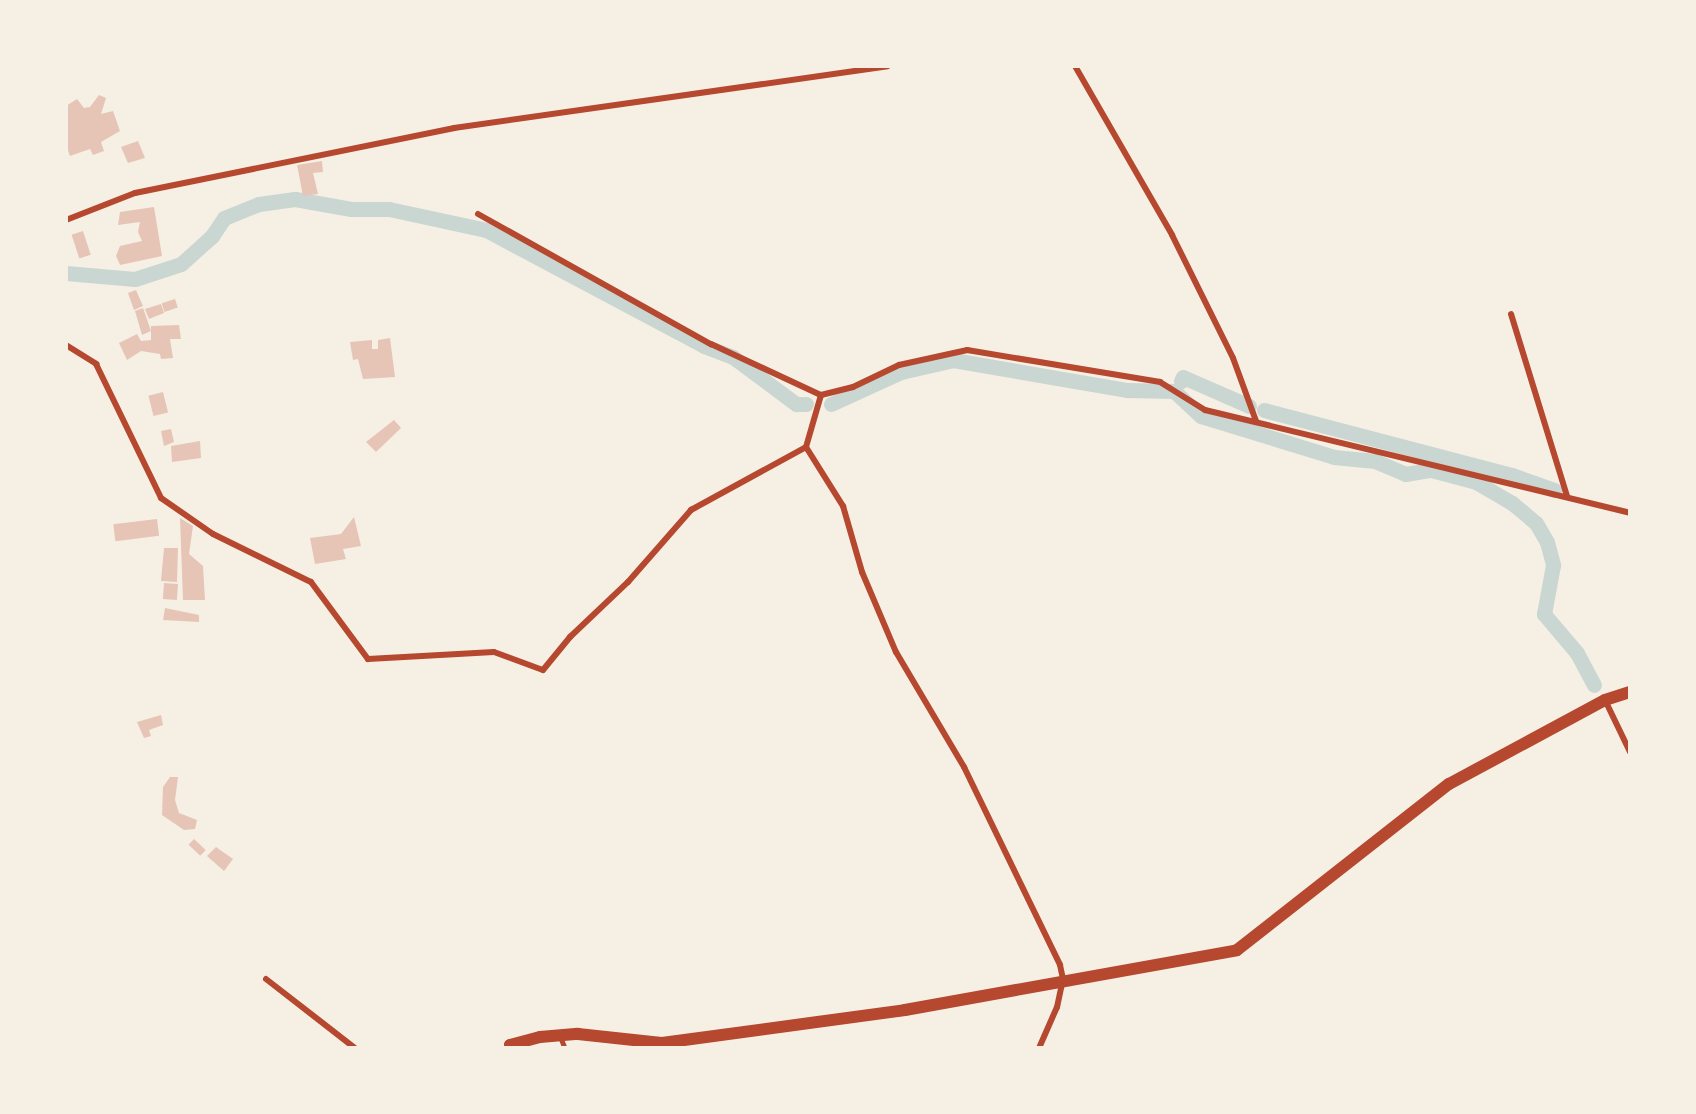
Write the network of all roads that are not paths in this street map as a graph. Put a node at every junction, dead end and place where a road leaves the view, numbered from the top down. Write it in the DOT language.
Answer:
graph roads {
  1 [pos="888,66"];
  2 [pos="1075,66"];
  3 [pos="478,214"];
  4 [pos="66,220"];
  5 [pos="1511,314"];
  6 [pos="66,345"];
  7 [pos="821,395"];
  8 [pos="1256,421"];
  9 [pos="806,447"];
  10 [pos="1567,496"];
  11 [pos="1630,513"];
  12 [pos="1630,692"];
  13 [pos="1605,700"];
  14 [pos="1630,752"];
  15 [pos="266,979"];
  16 [pos="1063,979"];
  17 [pos="560,1035"];
  18 [pos="508,1047"];
  19 [pos="355,1048"];
  20 [pos="565,1048"];
  21 [pos="1039,1048"];
  1 -- 4 [label="street"];
  2 -- 8 [label="street"];
  3 -- 7 [label="street"];
  5 -- 10 [label="street"];
  6 -- 9 [label="street"];
  7 -- 8 [label="street"];
  7 -- 9 [label="street"];
  8 -- 10 [label="street"];
  9 -- 16 [label="street"];
  10 -- 11 [label="street"];
  12 -- 13 [label="main road"];
  13 -- 14 [label="street"];
  13 -- 16 [label="main road"];
  15 -- 19 [label="street"];
  16 -- 17 [label="main road"];
  16 -- 21 [label="street"];
  17 -- 18 [label="main road"];
  17 -- 20 [label="lane"];
}
